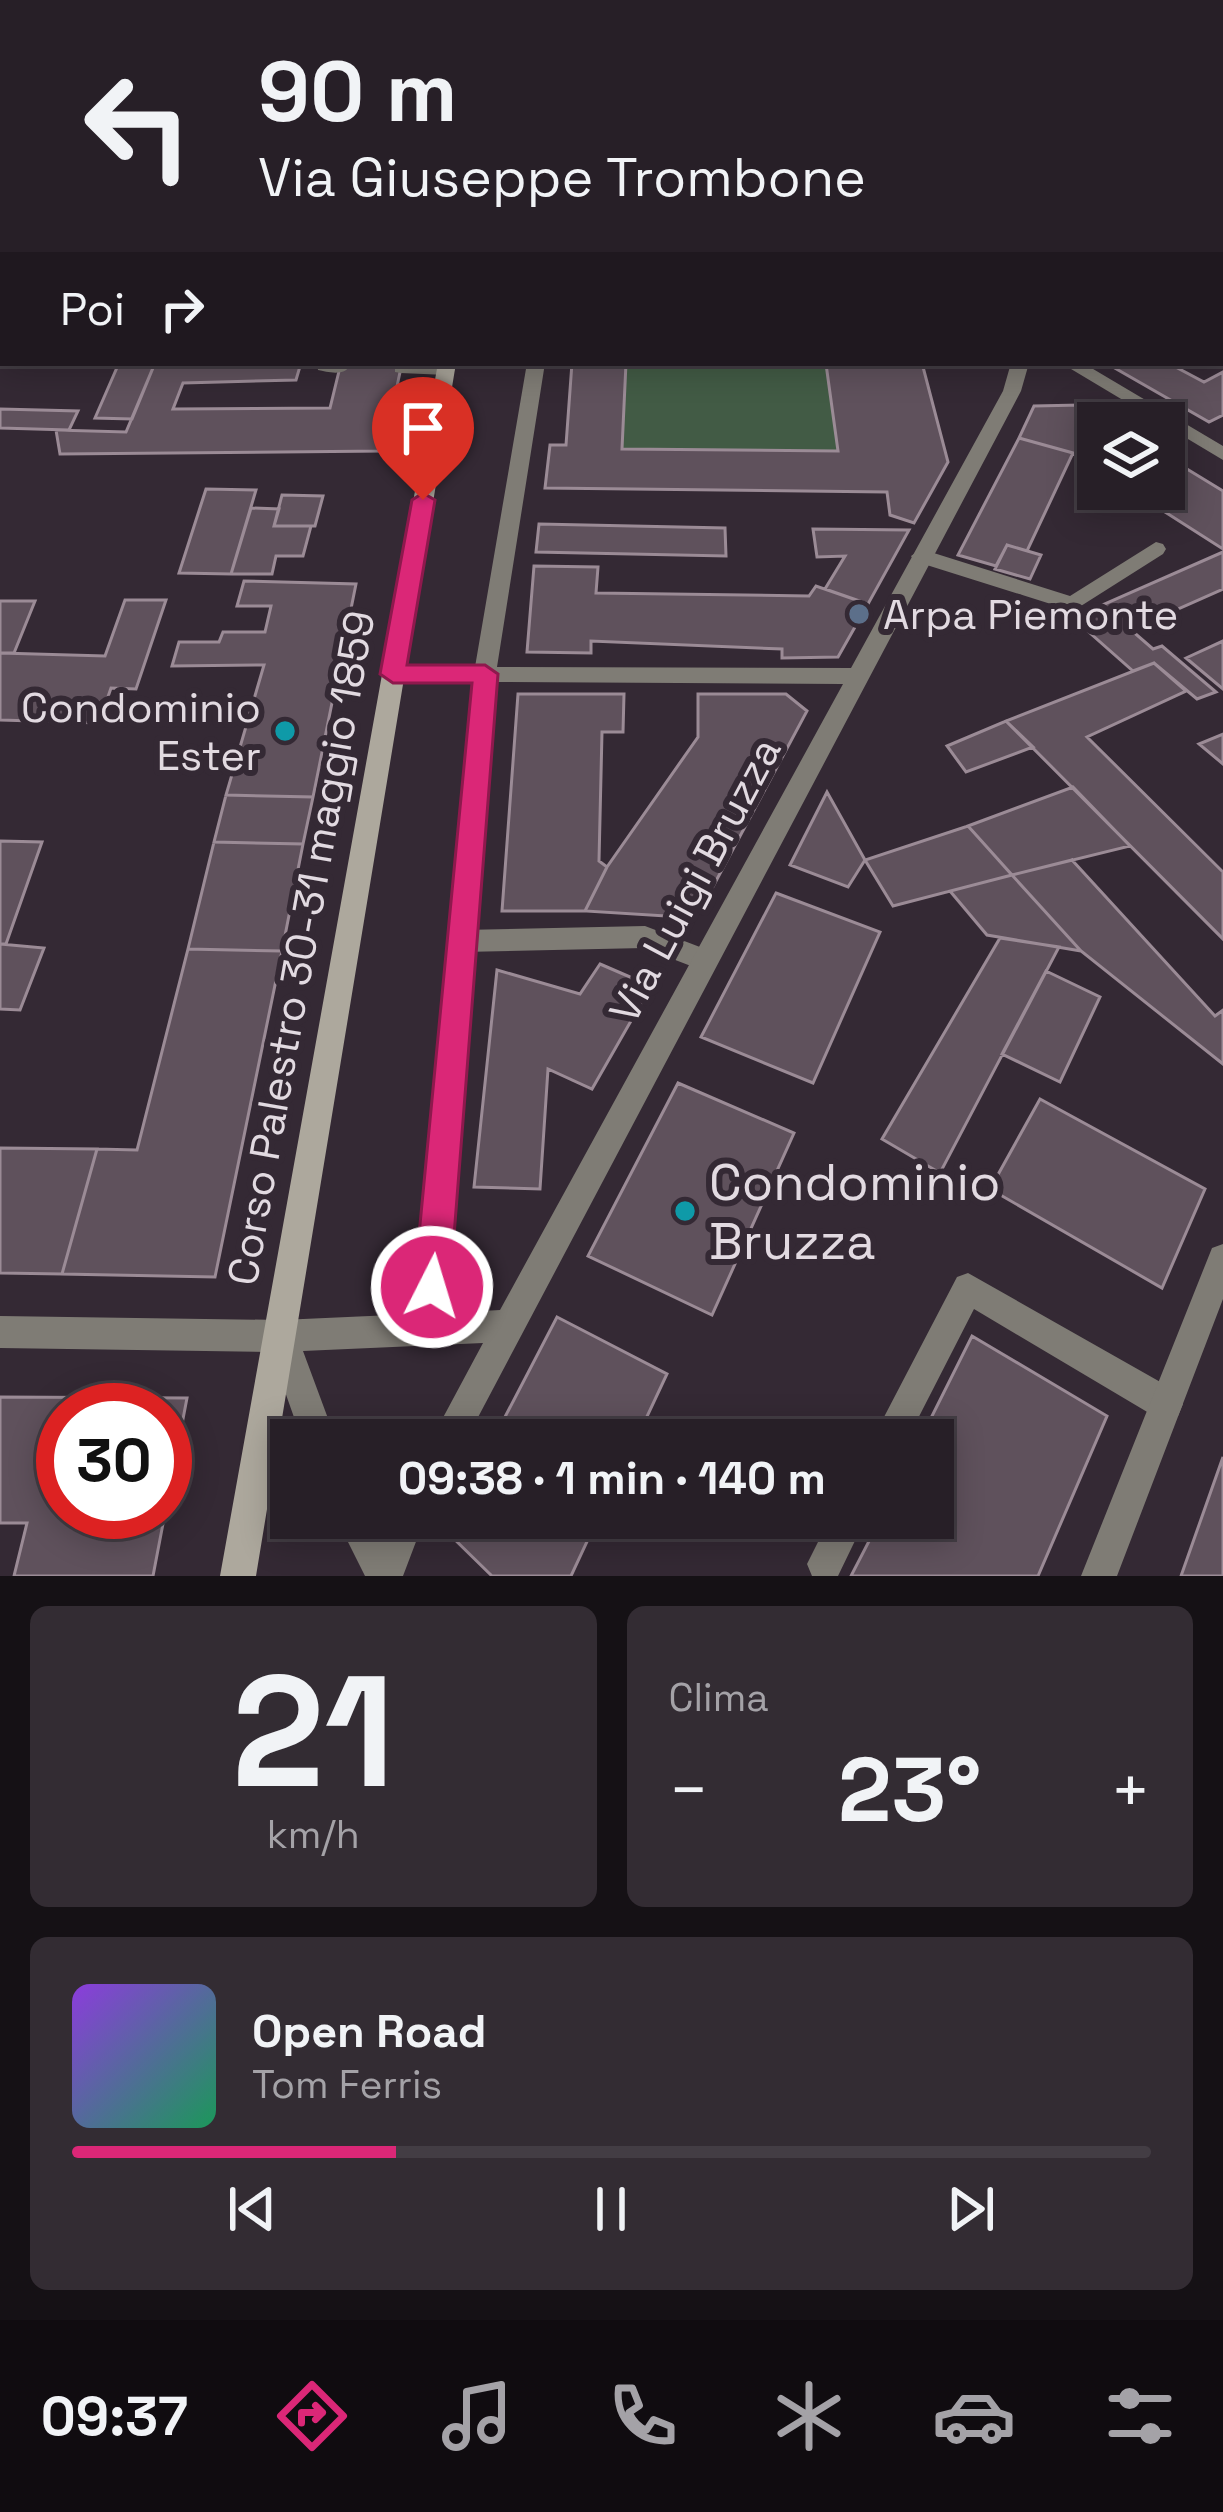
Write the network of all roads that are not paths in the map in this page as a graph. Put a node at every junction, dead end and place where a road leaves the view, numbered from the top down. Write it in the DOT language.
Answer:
graph roads {
  1 [pos="447,366"];
  2 [pos="536,366"];
  3 [pos="1019,366"];
  4 [pos="1075,366"];
  5 [pos="401,368"];
  6 [pos="1223,454"];
  7 [pos="1156,549"];
  8 [pos="921,556"];
  9 [pos="393,674"];
  10 [pos="485,674"];
  11 [pos="854,676"];
  12 [pos="462,941"];
  13 [pos="704,960"];
  14 [pos="1223,1259"];
  15 [pos="510,1326"];
  16 [pos="428,1330"];
  17 [pos="0,1332"];
  18 [pos="280,1336"];
  19 [pos="1166,1404"];
  20 [pos="311,1419"];
  21 [pos="459,1419"];
  22 [pos="900,1419"];
  23 [pos="364,1539"];
  24 [pos="399,1539"];
  25 [pos="838,1539"];
  26 [pos="825,1564"];
  27 [pos="238,1576"];
  28 [pos="384,1576"];
  29 [pos="1099,1576"];
  1 -- 5 [label="street"];
  1 -- 9 [label="main road, Corso Palestro 30-31 maggio 1859"];
  2 -- 10 [label="street"];
  3 -- 8 [label="street, Via Luigi Bruzza"];
  4 -- 6 [label="street"];
  7 -- 8 [label="street"];
  8 -- 11 [label="street, Via Luigi Bruzza"];
  9 -- 10 [label="street"];
  9 -- 18 [label="main road, Corso Palestro 30-31 maggio 1859"];
  10 -- 11 [label="street"];
  10 -- 12 [label="street"];
  11 -- 13 [label="street, Via Luigi Bruzza"];
  12 -- 13 [label="street"];
  12 -- 16 [label="street"];
  13 -- 15 [label="street, Via Luigi Bruzza"];
  14 -- 19 [label="street"];
  15 -- 16 [label="street, Corso Palestro 30-31 maggio 1859"];
  15 -- 21 [label="street, Via Luigi Bruzza"];
  16 -- 18 [label="street, Corso Palestro 30-31 maggio 1859"];
  17 -- 18 [label="street"];
  18 -- 20 [label="street"];
  18 -- 27 [label="main road, Corso Palestro 30-31 maggio 1859"];
  19 -- 22 [label="street"];
  19 -- 29 [label="street"];
  23 -- 28 [label="street"];
  24 -- 28 [label="street"];
  25 -- 26 [label="street"];
}
